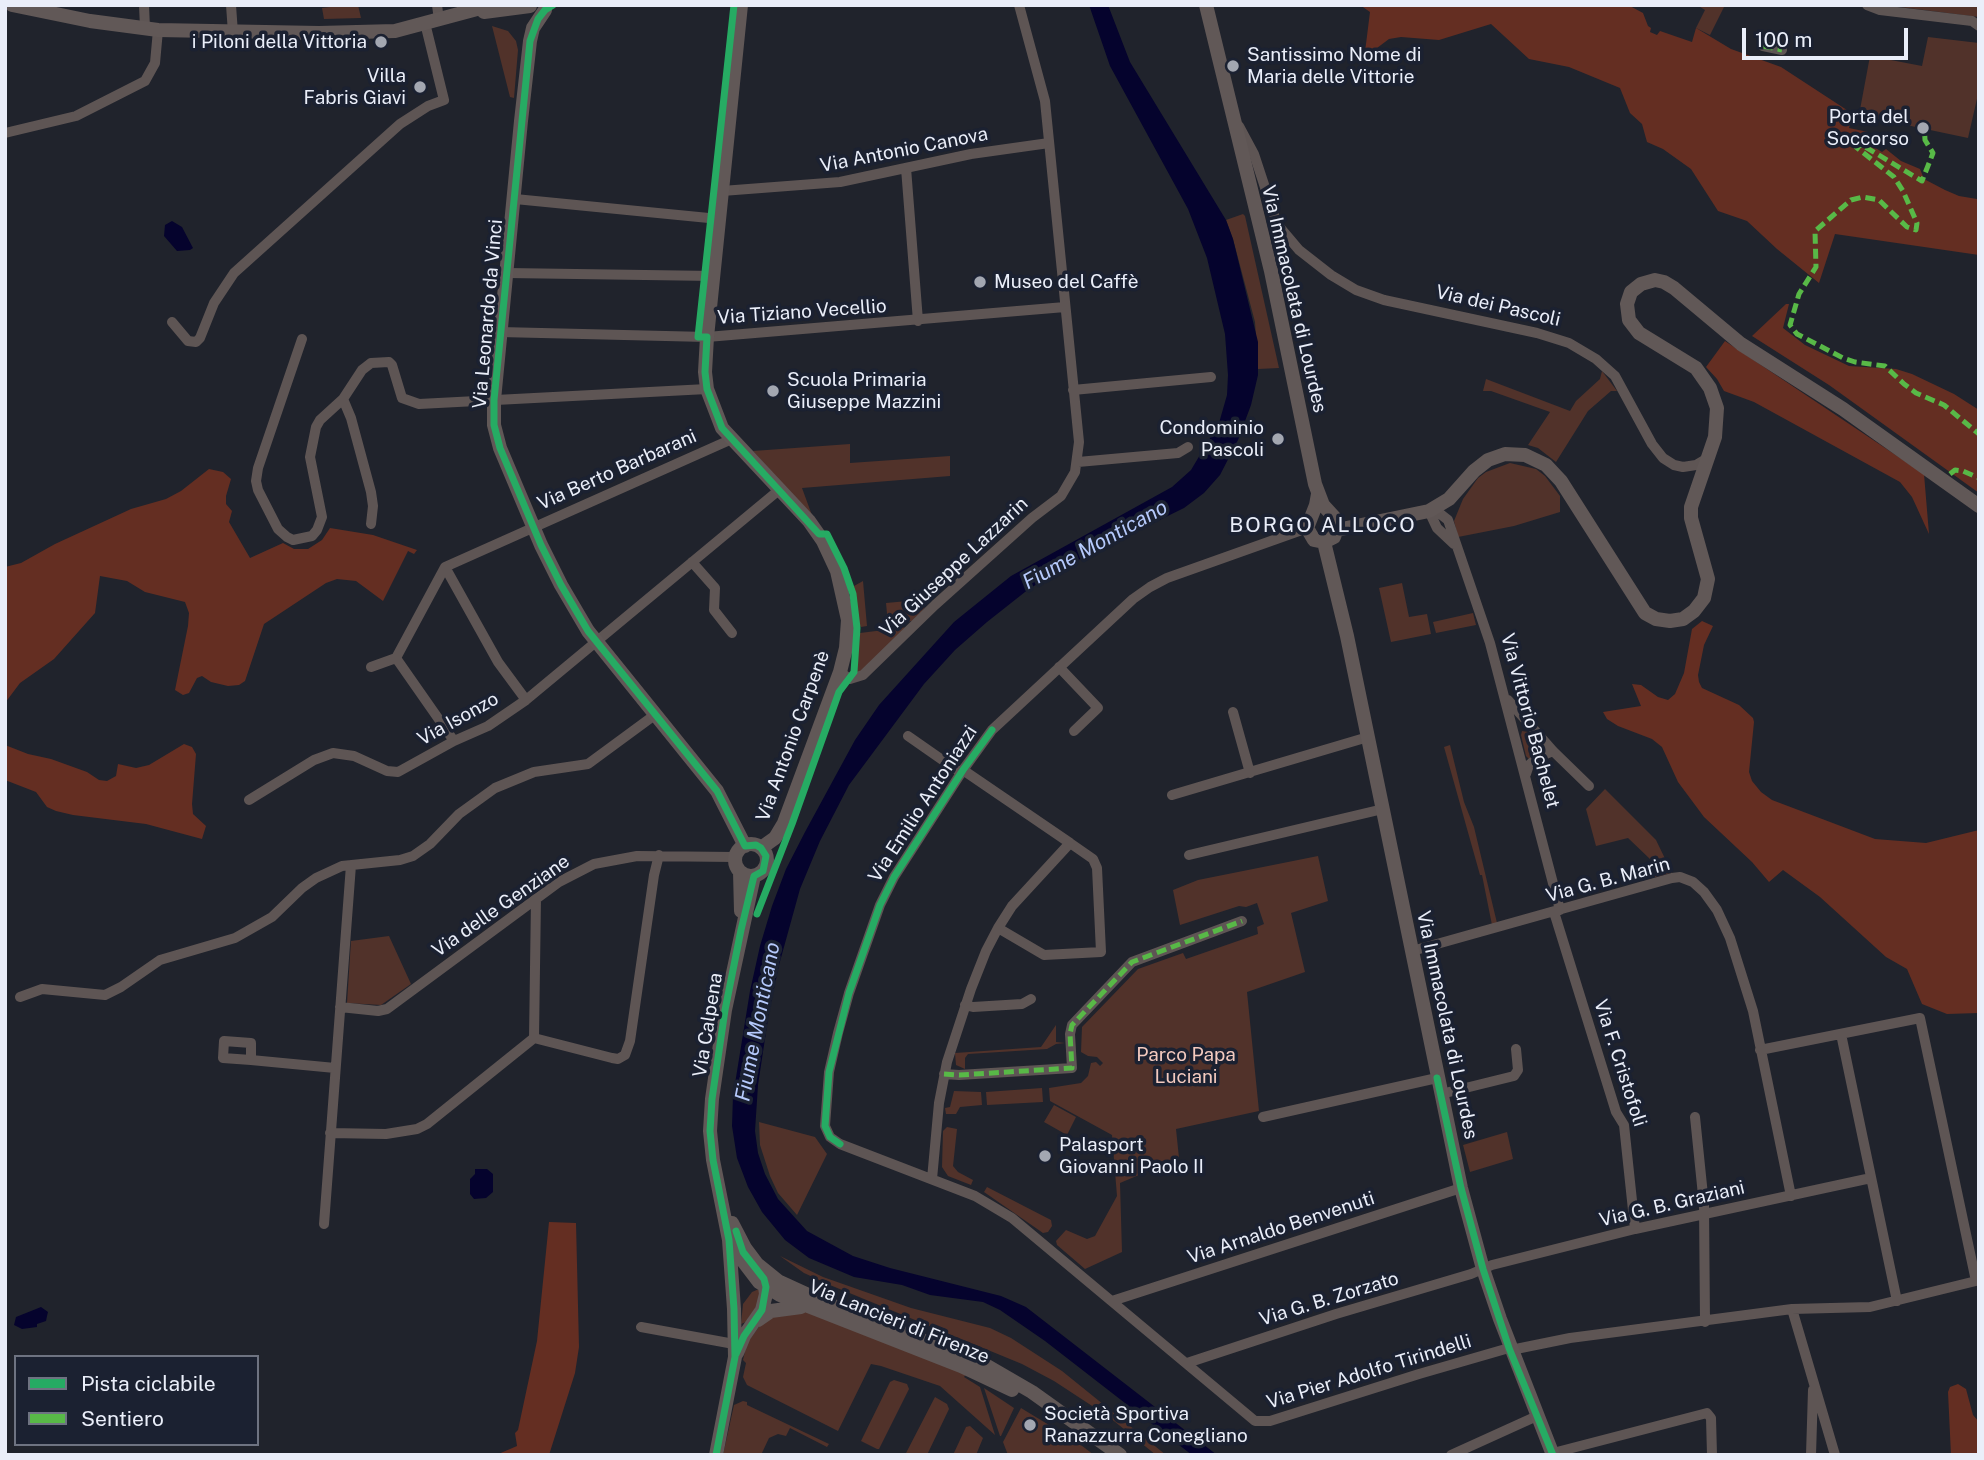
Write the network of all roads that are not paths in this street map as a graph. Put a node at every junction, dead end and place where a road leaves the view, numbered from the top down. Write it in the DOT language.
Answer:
graph roads {
  1 [pos="12,5"];
  2 [pos="144,5"];
  3 [pos="231,5"];
  4 [pos="492,5"];
  5 [pos="741,5"];
  6 [pos="1019,5"];
  7 [pos="1206,5"];
  8 [pos="530,6"];
  9 [pos="1867,6"];
  10 [pos="549,8"];
  11 [pos="55,10"];
  12 [pos="472,12"];
  13 [pos="434,16"];
  14 [pos="1978,26"];
  15 [pos="152,29"];
  16 [pos="233,33"];
  17 [pos="1763,46"];
  18 [pos="1782,50"];
  19 [pos="1231,114"];
  20 [pos="5,133"];
  21 [pos="1049,143"];
  22 [pos="906,168"];
  23 [pos="722,191"];
  24 [pos="515,199"];
  25 [pos="719,219"];
  26 [pos="507,273"];
  27 [pos="714,276"];
  28 [pos="1065,307"];
  29 [pos="173,321"];
  30 [pos="918,321"];
  31 [pos="500,332"];
  32 [pos="707,337"];
  33 [pos="302,339"];
  34 [pos="1211,377"];
  35 [pos="707,389"];
  36 [pos="1073,390"];
  37 [pos="343,399"];
  38 [pos="494,400"];
  39 [pos="732,439"];
  40 [pos="1188,447"];
  41 [pos="1706,458"];
  42 [pos="1078,461"];
  43 [pos="779,490"];
  44 [pos="1455,493"];
  45 [pos="1318,494"];
  46 [pos="1979,506"];
  47 [pos="1432,510"];
  48 [pos="1405,516"];
  49 [pos="1448,520"];
  50 [pos="371,524"];
  51 [pos="1307,525"];
  52 [pos="533,526"];
  53 [pos="1437,528"];
  54 [pos="1332,530"];
  55 [pos="1454,544"];
  56 [pos="692,562"];
  57 [pos="445,567"];
  58 [pos="732,633"];
  59 [pos="597,641"];
  60 [pos="397,658"];
  61 [pos="371,667"];
  62 [pos="1059,667"];
  63 [pos="840,672"];
  64 [pos="1506,697"];
  65 [pos="526,700"];
  66 [pos="1233,712"];
  67 [pos="656,714"];
  68 [pos="1074,731"];
  69 [pos="908,736"];
  70 [pos="1368,737"];
  71 [pos="454,741"];
  72 [pos="1553,751"];
  73 [pos="962,771"];
  74 [pos="1250,774"];
  75 [pos="1526,774"];
  76 [pos="1589,786"];
  77 [pos="1172,795"];
  78 [pos="249,800"];
  79 [pos="1383,809"];
  80 [pos="1070,843"];
  81 [pos="761,848"];
  82 [pos="740,851"];
  83 [pos="659,855"];
  84 [pos="1189,856"];
  85 [pos="351,864"];
  86 [pos="747,874"];
  87 [pos="536,898"];
  88 [pos="1557,911"];
  89 [pos="1242,921"];
  90 [pos="998,928"];
  91 [pos="1412,951"];
  92 [pos="20,997"];
  93 [pos="1031,999"];
  94 [pos="965,1005"];
  95 [pos="340,1007"];
  96 [pos="1841,1034"];
  97 [pos="534,1038"];
  98 [pos="1516,1049"];
  99 [pos="1760,1050"];
  100 [pos="250,1060"];
  101 [pos="335,1068"];
  102 [pos="944,1073"];
  103 [pos="1437,1078"];
  104 [pos="1441,1094"];
  105 [pos="1263,1117"];
  106 [pos="1695,1117"];
  107 [pos="330,1133"];
  108 [pos="1871,1178"];
  109 [pos="932,1179"];
  110 [pos="1461,1188"];
  111 [pos="1791,1196"];
  112 [pos="1704,1214"];
  113 [pos="324,1224"];
  114 [pos="1636,1229"];
  115 [pos="734,1238"];
  116 [pos="1483,1269"];
  117 [pos="1081,1276"];
  118 [pos="763,1283"];
  119 [pos="1112,1301"];
  120 [pos="1897,1301"];
  121 [pos="811,1308"];
  122 [pos="734,1309"];
  123 [pos="1792,1309"];
  124 [pos="866,1318"];
  125 [pos="1705,1322"];
  126 [pos="754,1323"];
  127 [pos="641,1327"];
  128 [pos="1510,1349"];
  129 [pos="734,1351"];
  130 [pos="1187,1363"];
  131 [pos="1814,1382"];
  132 [pos="1537,1416"];
  133 [pos="1072,1420"];
  134 [pos="1553,1454"];
  135 [pos="716,1455"];
  136 [pos="1120,1455"];
  137 [pos="1451,1455"];
  138 [pos="1712,1455"];
  139 [pos="1811,1455"];
  140 [pos="1835,1455"];
  1 -- 11 [label="street"];
  2 -- 15 [label="street"];
  3 -- 16 [label="street"];
  4 -- 12 [label="street"];
  5 -- 23 [label="street, Via Antonio Carpenè"];
  6 -- 21 [label="street, Via Giuseppe Lazzarin"];
  7 -- 19 [label="street, Via Immacolata di Lourdes"];
  8 -- 10 [label="street"];
  8 -- 12 [label="street"];
  9 -- 14 [label="street"];
  10 -- 24 [label="street, Via Leonardo da Vinci"];
  11 -- 15 [label="street"];
  12 -- 13 [label="street"];
  13 -- 16 [label="street"];
  13 -- 29 [label="street"];
  15 -- 16 [label="street"];
  15 -- 20 [label="street"];
  17 -- 18 [label="street"];
  19 -- 41 [label="street, Via dei Pascoli"];
  19 -- 45 [label="street, Via Immacolata di Lourdes"];
  21 -- 22 [label="street, Via Antonio Canova"];
  21 -- 28 [label="street, Via Giuseppe Lazzarin"];
  22 -- 23 [label="street, Via Antonio Canova"];
  22 -- 30 [label="street"];
  23 -- 25 [label="street, Via Antonio Carpenè"];
  24 -- 25 [label="street"];
  24 -- 26 [label="street, Via Leonardo da Vinci"];
  25 -- 27 [label="street, Via Antonio Carpenè"];
  26 -- 27 [label="street"];
  26 -- 31 [label="street, Via Leonardo da Vinci"];
  27 -- 32 [label="street, Via Antonio Carpenè"];
  28 -- 30 [label="street, Via Tiziano Vecellio"];
  28 -- 36 [label="street, Via Giuseppe Lazzarin"];
  30 -- 32 [label="street, Via Tiziano Vecellio"];
  31 -- 32 [label="street, Via Tiziano Vecellio"];
  31 -- 38 [label="street, Via Leonardo da Vinci"];
  32 -- 35 [label="street, Via Antonio Carpenè"];
  33 -- 37 [label="street"];
  34 -- 36 [label="street"];
  35 -- 38 [label="street"];
  35 -- 39 [label="street, Via Antonio Carpenè"];
  36 -- 42 [label="street, Via Giuseppe Lazzarin"];
  37 -- 38 [label="street"];
  37 -- 50 [label="street"];
  38 -- 52 [label="street, Via Leonardo da Vinci"];
  39 -- 43 [label="street, Via Antonio Carpenè"];
  39 -- 52 [label="street, Via Berto Barbarani"];
  40 -- 42 [label="street"];
  41 -- 44 [label="street"];
  41 -- 46 [label="street"];
  42 -- 63 [label="street, Via Giuseppe Lazzarin"];
  43 -- 56 [label="street, Via Isonzo"];
  43 -- 63 [label="street, Via Antonio Carpenè"];
  44 -- 47 [label="street"];
  44 -- 49 [label="street"];
  45 -- 51 [label="street, Via Immacolata di Lourdes"];
  45 -- 54 [label="street, Via Immacolata di Lourdes"];
  47 -- 48 [label="street"];
  47 -- 49 [label="street"];
  47 -- 53 [label="street, Via Vittorio Bachelet"];
  48 -- 53 [label="street"];
  48 -- 54 [label="street"];
  49 -- 55 [label="street, Via Vittorio Bachelet"];
  51 -- 54 [label="street"];
  51 -- 54 [label="street"];
  51 -- 62 [label="street, Via Emilio Antoniazzi"];
  52 -- 57 [label="street, Via Berto Barbarani"];
  52 -- 59 [label="street, Via Leonardo da Vinci"];
  53 -- 55 [label="street, Via Vittorio Bachelet"];
  54 -- 70 [label="street, Via Immacolata di Lourdes"];
  55 -- 64 [label="street, Via Vittorio Bachelet"];
  56 -- 58 [label="street"];
  56 -- 59 [label="street, Via Isonzo"];
  57 -- 60 [label="street"];
  57 -- 65 [label="street"];
  59 -- 65 [label="street, Via Isonzo"];
  59 -- 67 [label="street, Via Leonardo da Vinci"];
  60 -- 61 [label="street"];
  60 -- 71 [label="street"];
  62 -- 68 [label="street"];
  62 -- 73 [label="street, Via Emilio Antoniazzi"];
  63 -- 81 [label="street, Via Antonio Carpenè"];
  64 -- 72 [label="street"];
  64 -- 75 [label="street, Via Vittorio Bachelet"];
  65 -- 71 [label="street, Via Isonzo"];
  66 -- 74 [label="street"];
  67 -- 82 [label="street, Via Leonardo da Vinci"];
  67 -- 85 [label="street"];
  69 -- 73 [label="street"];
  70 -- 74 [label="street"];
  70 -- 79 [label="street, Via Immacolata di Lourdes"];
  71 -- 78 [label="street, Via Isonzo"];
  72 -- 75 [label="street"];
  72 -- 76 [label="street"];
  73 -- 80 [label="street"];
  73 -- 109 [label="street, Via Emilio Antoniazzi"];
  74 -- 77 [label="street"];
  75 -- 88 [label="street, Via Vittorio Bachelet"];
  79 -- 84 [label="street"];
  79 -- 91 [label="street, Via Immacolata di Lourdes"];
  80 -- 90 [label="street"];
  80 -- 90 [label="street"];
  81 -- 82 [label="street"];
  81 -- 86 [label="street"];
  82 -- 83 [label="street, Via delle Genziane"];
  82 -- 86 [label="street"];
  83 -- 87 [label="street, Via delle Genziane"];
  83 -- 97 [label="street"];
  85 -- 92 [label="street"];
  85 -- 95 [label="street"];
  86 -- 115 [label="street, Via Calpena"];
  87 -- 95 [label="street, Via delle Genziane"];
  87 -- 97 [label="street"];
  88 -- 91 [label="street, Via G. B. Marin"];
  88 -- 99 [label="street, Via G. B. Marin"];
  88 -- 114 [label="street, Via F. Cristofoli"];
  89 -- 102 [label="street"];
  90 -- 94 [label="street"];
  91 -- 103 [label="street, Via Immacolata di Lourdes"];
  93 -- 94 [label="street"];
  94 -- 102 [label="street"];
  95 -- 101 [label="street"];
  96 -- 99 [label="street"];
  96 -- 108 [label="street"];
  96 -- 120 [label="street"];
  97 -- 107 [label="street"];
  98 -- 104 [label="street"];
  99 -- 111 [label="street, Via G. B. Marin"];
  100 -- 101 [label="street"];
  101 -- 107 [label="street"];
  102 -- 109 [label="street"];
  103 -- 104 [label="street, Via Immacolata di Lourdes"];
  103 -- 105 [label="street"];
  104 -- 110 [label="street, Via Immacolata di Lourdes"];
  106 -- 112 [label="street"];
  107 -- 113 [label="street"];
  108 -- 111 [label="street, Via G. B. Graziani"];
  108 -- 120 [label="street"];
  109 -- 117 [label="street, Via Emilio Antoniazzi"];
  110 -- 116 [label="street, Via Immacolata di Lourdes"];
  110 -- 119 [label="street, Via Arnaldo Benvenuti"];
  111 -- 112 [label="street, Via G. B. Graziani"];
  112 -- 114 [label="street, Via G. B. Graziani"];
  112 -- 125 [label="street"];
  114 -- 116 [label="street, Via G. B. Graziani"];
  115 -- 118 [label="street"];
  115 -- 122 [label="street"];
  115 -- 124 [label="street, Via Calpena"];
  116 -- 128 [label="street, Via Immacolata di Lourdes"];
  116 -- 130 [label="street, Via G. B. Zorzato"];
  117 -- 119 [label="street, Via Pier Adolfo Tirindelli"];
  118 -- 121 [label="street, Via Lancieri di Firenze"];
  118 -- 122 [label="street"];
  118 -- 124 [label="street"];
  118 -- 126 [label="street"];
  119 -- 130 [label="street, Via Pier Adolfo Tirindelli"];
  120 -- 123 [label="street"];
  121 -- 126 [label="street"];
  121 -- 133 [label="street, Via Lancieri di Firenze"];
  122 -- 129 [label="street"];
  123 -- 125 [label="street"];
  123 -- 131 [label="street"];
  124 -- 133 [label="street, Via Lancieri di Firenze"];
  125 -- 128 [label="street"];
  126 -- 129 [label="street"];
  127 -- 129 [label="street"];
  128 -- 130 [label="street, Via Pier Adolfo Tirindelli"];
  128 -- 132 [label="street, Via Immacolata di Lourdes"];
  129 -- 135 [label="street"];
  131 -- 139 [label="street"];
  131 -- 140 [label="street"];
  132 -- 134 [label="street, Via Immacolata di Lourdes"];
  132 -- 137 [label="street"];
  133 -- 136 [label="street, Via Lancieri di Firenze"];
  134 -- 138 [label="street"];
}
